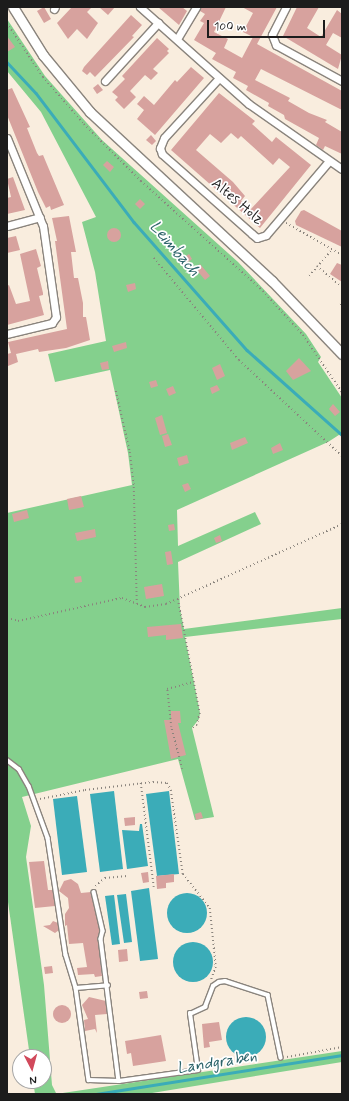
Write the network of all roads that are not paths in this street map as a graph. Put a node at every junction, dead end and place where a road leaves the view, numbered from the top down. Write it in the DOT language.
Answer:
graph roads {
  1 [pos="13,7"];
  2 [pos="140,7"];
  3 [pos="196,7"];
  4 [pos="286,7"];
  5 [pos="158,23"];
  6 [pos="177,39"];
  7 [pos="219,78"];
  8 [pos="105,81"];
  9 [pos="342,81"];
  10 [pos="7,138"];
  11 [pos="329,161"];
  12 [pos="342,168"];
  13 [pos="40,217"];
  14 [pos="7,226"];
  15 [pos="7,334"];
  16 [pos="342,354"];
  17 [pos="7,760"];
  18 [pos="94,892"];
  19 [pos="108,985"];
  20 [pos="76,988"];
  21 [pos="281,1058"];
  22 [pos="119,1081"];
  1 -- 16 [label="main road"];
  2 -- 5 [label="street"];
  3 -- 6 [label="street"];
  4 -- 9 [label="street"];
  5 -- 6 [label="street"];
  5 -- 8 [label="street"];
  6 -- 7 [label="street"];
  7 -- 11 [label="street"];
  7 -- 11 [label="street, Altes Holz"];
  10 -- 13 [label="street"];
  11 -- 12 [label="street"];
  13 -- 14 [label="street"];
  13 -- 15 [label="street"];
  17 -- 20 [label="lane"];
  18 -- 19 [label="lane"];
  19 -- 20 [label="lane"];
  19 -- 22 [label="lane"];
  20 -- 22 [label="lane"];
  21 -- 22 [label="lane"];
}
